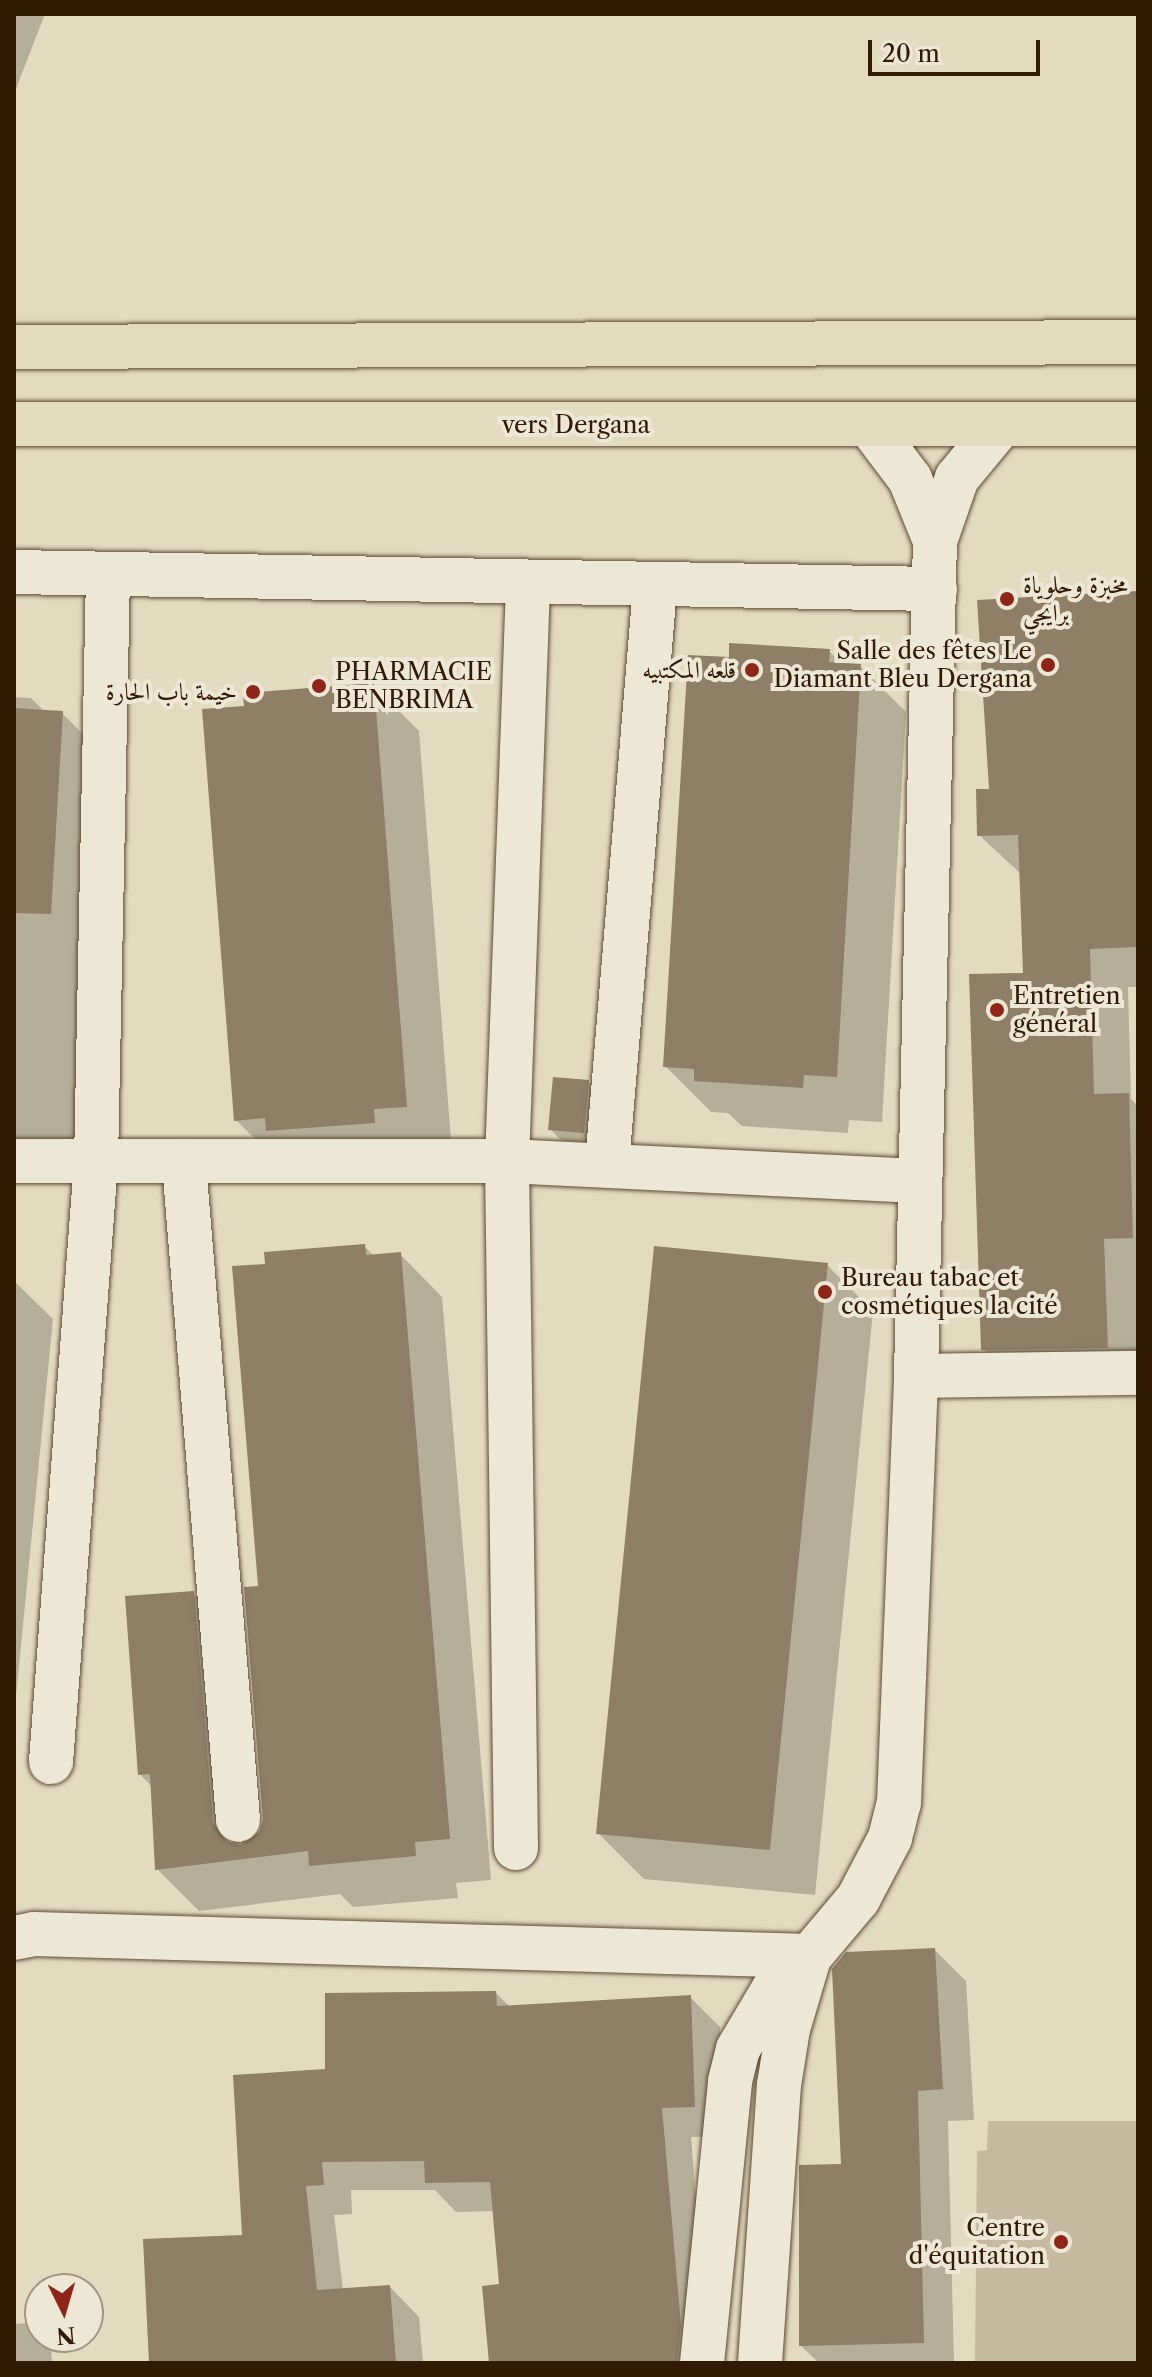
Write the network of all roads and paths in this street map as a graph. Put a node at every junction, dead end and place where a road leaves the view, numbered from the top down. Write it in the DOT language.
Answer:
graph roads {
  1 [pos="1138,318"];
  2 [pos="1138,342"];
  3 [pos="1077,343"];
  4 [pos="14,347"];
  5 [pos="14,424"];
  6 [pos="1138,424"];
  7 [pos="870,426"];
  8 [pos="1000,426"];
  9 [pos="935,541"];
  10 [pos="14,572"];
  11 [pos="108,575"];
  12 [pos="528,585"];
  13 [pos="655,587"];
  14 [pos="935,589"];
  15 [pos="14,1161"];
  16 [pos="507,1161"];
  17 [pos="96,1162"];
  18 [pos="184,1164"];
  19 [pos="607,1164"];
  20 [pos="918,1181"];
  21 [pos="1138,1373"];
  22 [pos="916,1376"];
  23 [pos="51,1762"];
  24 [pos="238,1820"];
  25 [pos="516,1848"];
  26 [pos="14,1938"];
  27 [pos="810,1956"];
  28 [pos="702,2363"];
  29 [pos="760,2363"];
  1 -- 3 [label="street"];
  2 -- 3 [label="main road"];
  3 -- 4 [label="main road"];
  5 -- 7 [label="main road, vers Dergana"];
  6 -- 8 [label="main road, vers Dergana"];
  7 -- 8 [label="main road, vers Dergana"];
  7 -- 9 [label="street"];
  8 -- 9 [label="street"];
  9 -- 14 [label="street"];
  10 -- 11 [label="street"];
  11 -- 12 [label="street"];
  11 -- 17 [label="street"];
  12 -- 13 [label="street"];
  12 -- 16 [label="street"];
  13 -- 14 [label="street"];
  13 -- 19 [label="street"];
  14 -- 20 [label="street"];
  15 -- 17 [label="street"];
  16 -- 18 [label="street"];
  16 -- 19 [label="street"];
  16 -- 25 [label="street"];
  17 -- 18 [label="street"];
  17 -- 23 [label="street"];
  18 -- 24 [label="street"];
  19 -- 20 [label="street"];
  20 -- 22 [label="street"];
  21 -- 22 [label="street"];
  22 -- 27 [label="street"];
  26 -- 27 [label="street"];
  27 -- 28 [label="street"];
  27 -- 29 [label="street"];
}
